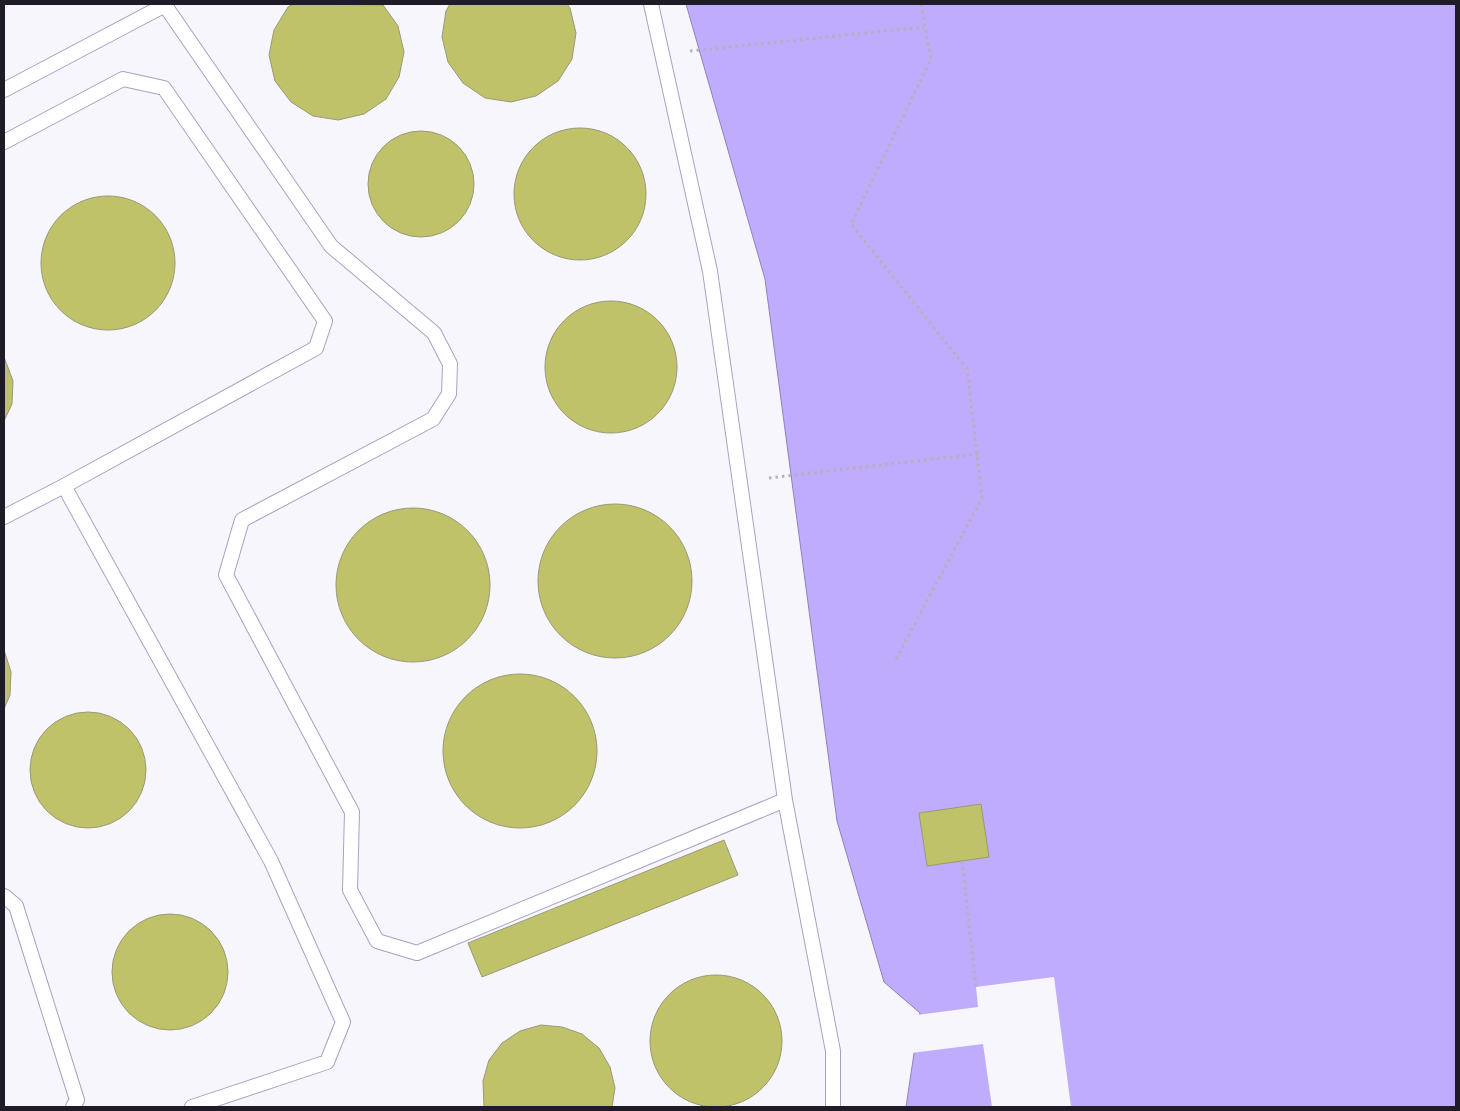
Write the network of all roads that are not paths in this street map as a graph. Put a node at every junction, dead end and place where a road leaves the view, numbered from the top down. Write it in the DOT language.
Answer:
graph roads {
  1 [pos="165,4"];
  2 [pos="651,4"];
  3 [pos="4,90"];
  4 [pos="4,142"];
  5 [pos="64,486"];
  6 [pos="4,517"];
  7 [pos="785,800"];
  8 [pos="4,896"];
  9 [pos="73,1107"];
  10 [pos="192,1107"];
  11 [pos="833,1107"];
  1 -- 3 [label="lane"];
  1 -- 7 [label="lane"];
  2 -- 7 [label="lane"];
  4 -- 5 [label="lane"];
  5 -- 6 [label="lane"];
  5 -- 10 [label="lane"];
  7 -- 11 [label="lane"];
  8 -- 9 [label="lane"];
}
